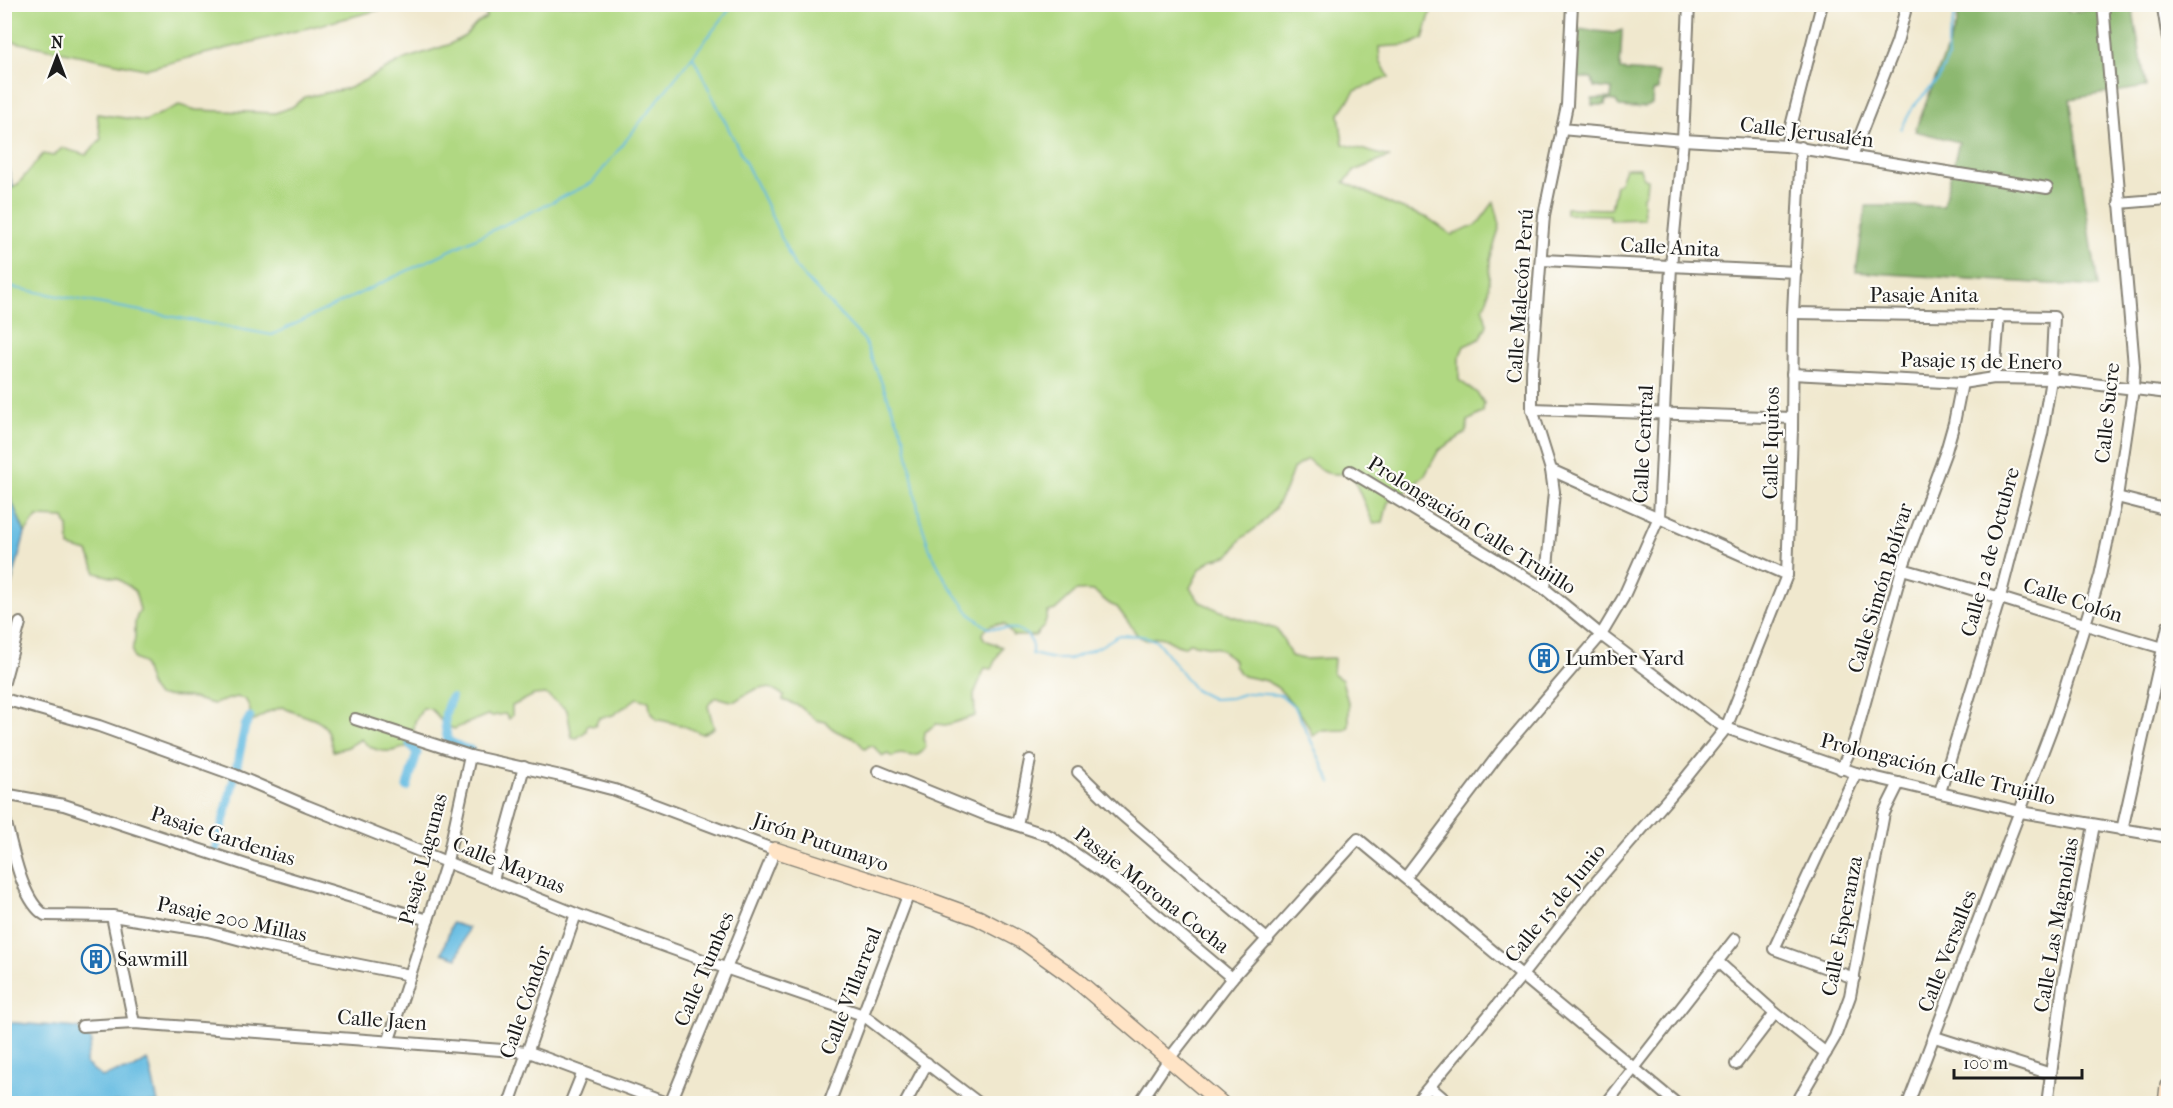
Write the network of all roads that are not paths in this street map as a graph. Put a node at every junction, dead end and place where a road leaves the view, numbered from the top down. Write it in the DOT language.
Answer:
graph roads {
  1 [pos="1572,4"];
  2 [pos="1689,4"];
  3 [pos="1822,4"];
  4 [pos="1907,4"];
  5 [pos="2103,4"];
  6 [pos="2163,8"];
  7 [pos="2169,39"];
  8 [pos="1561,129"];
  9 [pos="1683,140"];
  10 [pos="1786,146"];
  11 [pos="1801,147"];
  12 [pos="1852,156"];
  13 [pos="2047,188"];
  14 [pos="2169,199"];
  15 [pos="2119,203"];
  16 [pos="1542,260"];
  17 [pos="1671,266"];
  18 [pos="1796,272"];
  19 [pos="1793,314"];
  20 [pos="1999,315"];
  21 [pos="2054,317"];
  22 [pos="1792,374"];
  23 [pos="1994,378"];
  24 [pos="2051,379"];
  25 [pos="1962,383"];
  26 [pos="2133,389"];
  27 [pos="2169,393"];
  28 [pos="1532,409"];
  29 [pos="1665,413"];
  30 [pos="1792,418"];
  31 [pos="1551,470"];
  32 [pos="1350,471"];
  33 [pos="2117,497"];
  34 [pos="2169,510"];
  35 [pos="1659,517"];
  36 [pos="1902,569"];
  37 [pos="1787,575"];
  38 [pos="1545,589"];
  39 [pos="2000,597"];
  40 [pos="20,623"];
  41 [pos="2084,626"];
  42 [pos="2169,626"];
  43 [pos="1601,634"];
  44 [pos="2163,648"];
  45 [pos="4,682"];
  46 [pos="4,699"];
  47 [pos="355,719"];
  48 [pos="1726,728"];
  49 [pos="470,756"];
  50 [pos="1030,760"];
  51 [pos="524,767"];
  52 [pos="1841,769"];
  53 [pos="878,771"];
  54 [pos="1078,772"];
  55 [pos="1856,773"];
  56 [pos="1899,783"];
  57 [pos="1940,792"];
  58 [pos="4,794"];
  59 [pos="2021,812"];
  60 [pos="4,816"];
  61 [pos="1017,825"];
  62 [pos="2094,825"];
  63 [pos="2122,830"];
  64 [pos="2169,837"];
  65 [pos="775,850"];
  66 [pos="447,861"];
  67 [pos="1406,877"];
  68 [pos="493,880"];
  69 [pos="909,893"];
  70 [pos="576,914"];
  71 [pos="112,916"];
  72 [pos="428,920"];
  73 [pos="1268,939"];
  74 [pos="1735,939"];
  75 [pos="1718,962"];
  76 [pos="724,968"];
  77 [pos="1523,974"];
  78 [pos="410,975"];
  79 [pos="1232,978"];
  80 [pos="1854,978"];
  81 [pos="1775,1012"];
  82 [pos="863,1015"];
  83 [pos="134,1023"];
  84 [pos="82,1026"];
  85 [pos="1935,1037"];
  86 [pos="389,1040"];
  87 [pos="529,1052"];
  88 [pos="1826,1053"];
  89 [pos="1168,1059"];
  90 [pos="927,1064"];
  91 [pos="1736,1064"];
  92 [pos="1635,1068"];
  93 [pos="583,1072"];
  94 [pos="2051,1074"];
  95 [pos="2169,1086"];
  96 [pos="1430,1087"];
  97 [pos="509,1104"];
  98 [pos="570,1104"];
  99 [pos="670,1104"];
  100 [pos="829,1104"];
  101 [pos="905,1104"];
  102 [pos="980,1104"];
  103 [pos="1139,1104"];
  104 [pos="1222,1104"];
  105 [pos="1415,1104"];
  106 [pos="1450,1104"];
  107 [pos="1606,1104"];
  108 [pos="1677,1104"];
  109 [pos="1796,1104"];
  110 [pos="1908,1104"];
  111 [pos="2048,1104"];
  112 [pos="2166,1104"];
  1 -- 8 [label="street, Calle Malecón Perú"];
  2 -- 9 [label="street, Calle Central"];
  3 -- 10 [label="street"];
  4 -- 12 [label="street"];
  5 -- 15 [label="street, Calle Sucre"];
  6 -- 7 [label="street"];
  8 -- 9 [label="street, Calle Jerusalén"];
  8 -- 16 [label="street, Calle Malecón Perú"];
  9 -- 10 [label="street, Calle Jerusalén"];
  9 -- 17 [label="street, Calle Central"];
  10 -- 11 [label="street, Calle Jerusalén"];
  11 -- 12 [label="street, Calle Jerusalén"];
  11 -- 18 [label="street, Calle Iquitos"];
  12 -- 13 [label="street, Calle Jerusalén"];
  14 -- 15 [label="street"];
  15 -- 26 [label="street, Calle Sucre"];
  16 -- 17 [label="street, Calle Anita"];
  16 -- 28 [label="street, Calle Malecón Perú"];
  17 -- 18 [label="street, Calle Anita"];
  17 -- 29 [label="street, Calle Central"];
  18 -- 19 [label="street, Calle Iquitos"];
  19 -- 20 [label="street, Pasaje Anita"];
  19 -- 22 [label="street, Calle Iquitos"];
  20 -- 21 [label="street, Pasaje Anita"];
  20 -- 23 [label="street"];
  21 -- 24 [label="street, Calle 12 de Octubre"];
  22 -- 25 [label="street, Pasaje 15 de Enero"];
  22 -- 30 [label="street, Calle Iquitos"];
  23 -- 24 [label="street, Pasaje 15 de Enero"];
  23 -- 25 [label="street, Pasaje 15 de Enero"];
  24 -- 26 [label="street, Pasaje 15 de Enero"];
  24 -- 39 [label="street, Calle 12 de Octubre"];
  25 -- 36 [label="street, Calle Simón Bolívar"];
  26 -- 27 [label="street, Pasaje 15 de Enero"];
  26 -- 33 [label="street, Calle Sucre"];
  28 -- 29 [label="street"];
  28 -- 31 [label="street, Calle Malecón Perú"];
  29 -- 30 [label="street"];
  29 -- 35 [label="street, Calle Central"];
  30 -- 37 [label="street, Calle Iquitos"];
  31 -- 35 [label="street"];
  31 -- 38 [label="street, Calle Malecón Perú"];
  32 -- 38 [label="street, Prolongación Calle Trujillo"];
  33 -- 34 [label="street"];
  33 -- 41 [label="street, Calle Sucre"];
  35 -- 37 [label="street"];
  35 -- 43 [label="street, Calle Central"];
  36 -- 39 [label="street, Calle Colón"];
  36 -- 52 [label="street, Calle Simón Bolívar"];
  37 -- 48 [label="street, Calle Iquitos"];
  38 -- 43 [label="street, Prolongación Calle Trujillo"];
  39 -- 41 [label="street, Calle Colón"];
  39 -- 57 [label="street, Calle 12 de Octubre"];
  40 -- 45 [label="street"];
  41 -- 44 [label="street, Calle Colón"];
  41 -- 59 [label="street, Calle Sucre"];
  42 -- 44 [label="street"];
  43 -- 48 [label="street, Prolongación Calle Trujillo"];
  43 -- 67 [label="street, Calle Central"];
  44 -- 63 [label="street"];
  46 -- 66 [label="street, Calle Maynas"];
  47 -- 49 [label="street, Jirón Putumayo"];
  48 -- 52 [label="street, Prolongación Calle Trujillo"];
  48 -- 77 [label="street, Calle 15 de Junio"];
  49 -- 51 [label="street, Jirón Putumayo"];
  49 -- 66 [label="street, Pasaje Lagunas"];
  50 -- 61 [label="street"];
  51 -- 65 [label="street, Jirón Putumayo"];
  51 -- 68 [label="street"];
  52 -- 55 [label="street, Prolongación Calle Trujillo"];
  53 -- 61 [label="street, Pasaje Morona Cocha"];
  54 -- 73 [label="street"];
  55 -- 56 [label="street, Prolongación Calle Trujillo"];
  55 -- 80 [label="street"];
  56 -- 57 [label="street, Prolongación Calle Trujillo"];
  56 -- 80 [label="street, Calle Esperanza"];
  57 -- 59 [label="street, Prolongación Calle Trujillo"];
  58 -- 72 [label="street, Pasaje Gardenias"];
  59 -- 62 [label="street, Prolongación Calle Trujillo"];
  59 -- 85 [label="street, Calle Versalles"];
  60 -- 71 [label="street, Pasaje 200 Millas"];
  61 -- 79 [label="street, Pasaje Morona Cocha"];
  62 -- 63 [label="street, Prolongación Calle Trujillo"];
  62 -- 94 [label="street, Calle Las Magnolias"];
  63 -- 64 [label="street, Prolongación Calle Trujillo"];
  65 -- 69 [label="street, Jirón Putumayo"];
  65 -- 76 [label="street, Calle Tumbes"];
  66 -- 68 [label="street, Calle Maynas"];
  66 -- 72 [label="street, Pasaje Lagunas"];
  67 -- 73 [label="street"];
  67 -- 77 [label="street"];
  68 -- 70 [label="street, Calle Maynas"];
  69 -- 82 [label="street, Calle Villarreal"];
  69 -- 89 [label="street, Jirón Putumayo"];
  70 -- 76 [label="street, Calle Maynas"];
  70 -- 87 [label="street, Calle Cóndor"];
  71 -- 78 [label="street, Pasaje 200 Millas"];
  71 -- 83 [label="street"];
  72 -- 78 [label="street, Pasaje Lagunas"];
  73 -- 79 [label="street"];
  74 -- 75 [label="street"];
  75 -- 81 [label="street"];
  75 -- 92 [label="street"];
  76 -- 82 [label="street, Calle Maynas"];
  76 -- 99 [label="street, Calle Tumbes"];
  77 -- 92 [label="street"];
  77 -- 96 [label="street, Calle 15 de Junio"];
  78 -- 86 [label="street, Pasaje Lagunas"];
  79 -- 89 [label="street"];
  80 -- 88 [label="street, Calle Esperanza"];
  81 -- 88 [label="street"];
  81 -- 91 [label="street"];
  82 -- 90 [label="street, Calle Maynas"];
  82 -- 100 [label="street, Calle Villarreal"];
  83 -- 84 [label="street, Calle Jaen"];
  83 -- 86 [label="street, Calle Jaen"];
  85 -- 94 [label="street"];
  85 -- 110 [label="street, Calle Versalles"];
  86 -- 87 [label="street, Calle Jaen"];
  87 -- 93 [label="street, Calle Jaen"];
  87 -- 97 [label="street, Calle Cóndor"];
  88 -- 109 [label="street, Calle Esperanza"];
  89 -- 103 [label="street"];
  89 -- 104 [label="street, Jirón Putumayo"];
  90 -- 101 [label="street"];
  90 -- 102 [label="street, Calle Maynas"];
  92 -- 107 [label="street"];
  92 -- 108 [label="street"];
  93 -- 98 [label="street"];
  93 -- 99 [label="street, Calle Jaen"];
  94 -- 111 [label="street, Calle Las Magnolias"];
  95 -- 112 [label="street"];
  96 -- 105 [label="street, Calle 15 de Junio"];
  96 -- 106 [label="street"];
}
